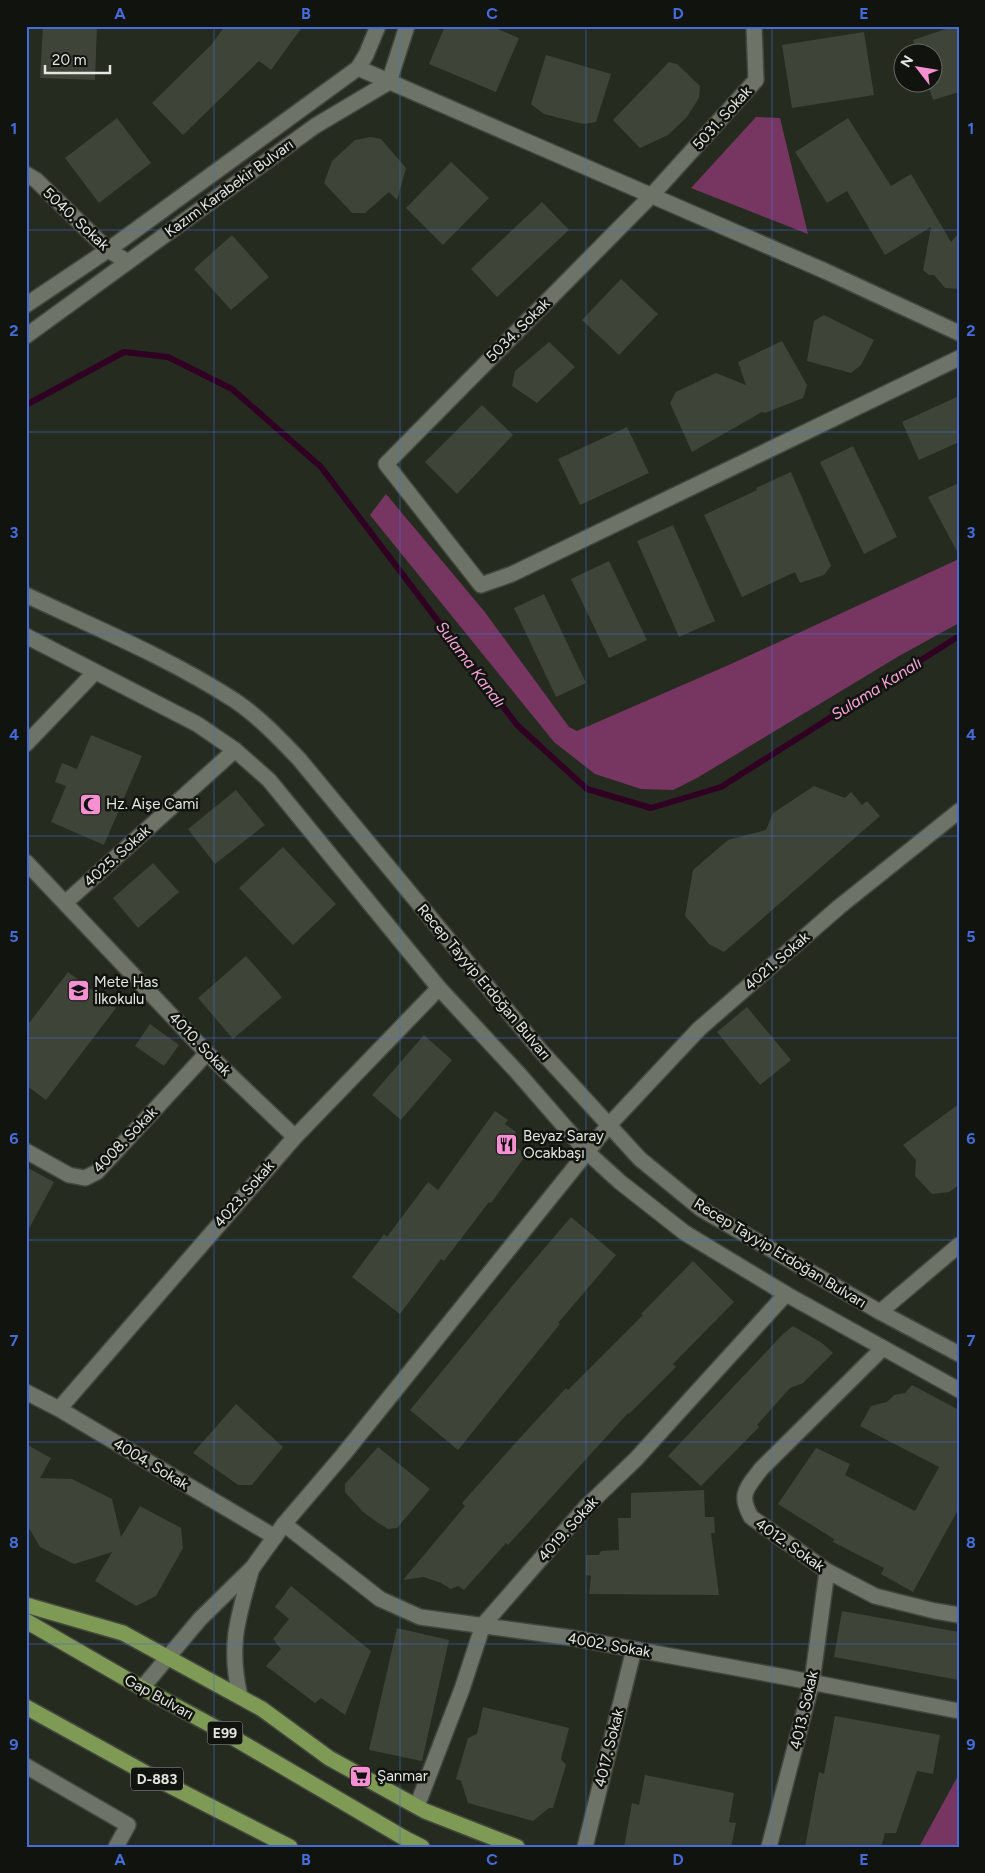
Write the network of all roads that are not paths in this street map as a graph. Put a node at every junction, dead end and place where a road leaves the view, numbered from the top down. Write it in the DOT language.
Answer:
graph roads {
  1 [pos="378,26"];
  2 [pos="407,26"];
  3 [pos="754,26"];
  4 [pos="358,68"];
  5 [pos="389,82"];
  6 [pos="26,174"];
  7 [pos="650,196"];
  8 [pos="108,250"];
  9 [pos="128,262"];
  10 [pos="26,305"];
  11 [pos="959,333"];
  12 [pos="26,336"];
  13 [pos="959,358"];
  14 [pos="26,595"];
  15 [pos="26,636"];
  16 [pos="96,672"];
  17 [pos="26,744"];
  18 [pos="236,750"];
  19 [pos="959,811"];
  20 [pos="26,862"];
  21 [pos="65,903"];
  22 [pos="439,988"];
  23 [pos="207,1053"];
  24 [pos="608,1126"];
  25 [pos="295,1137"];
  26 [pos="26,1151"];
  27 [pos="586,1151"];
  28 [pos="959,1245"];
  29 [pos="786,1294"];
  30 [pos="880,1312"];
  31 [pos="883,1348"];
  32 [pos="959,1354"];
  33 [pos="959,1390"];
  34 [pos="26,1392"];
  35 [pos="58,1409"];
  36 [pos="284,1524"];
  37 [pos="275,1537"];
  38 [pos="252,1567"];
  39 [pos="827,1571"];
  40 [pos="26,1605"];
  41 [pos="959,1615"];
  42 [pos="26,1621"];
  43 [pos="483,1624"];
  44 [pos="634,1649"];
  45 [pos="168,1657"];
  46 [pos="812,1682"];
  47 [pos="142,1688"];
  48 [pos="240,1696"];
  49 [pos="26,1707"];
  50 [pos="959,1711"];
  51 [pos="26,1766"];
  52 [pos="417,1806"];
  53 [pos="116,1847"];
  54 [pos="290,1847"];
  55 [pos="422,1847"];
  56 [pos="518,1847"];
  57 [pos="585,1847"];
  58 [pos="769,1847"];
  1 -- 4 [label="street, Kazım Karabekir Bulvarı"];
  2 -- 5 [label="street"];
  3 -- 7 [label="street, 5031. Sokak"];
  4 -- 5 [label="street"];
  4 -- 8 [label="street, Kazım Karabekir Bulvarı"];
  5 -- 7 [label="street"];
  5 -- 9 [label="street, Kazım Karabekir Bulvarı"];
  6 -- 8 [label="street, 5040. Sokak"];
  7 -- 11 [label="street"];
  7 -- 13 [label="street, 5034. Sokak"];
  8 -- 9 [label="street, 5040. Sokak"];
  8 -- 10 [label="street, Kazım Karabekir Bulvarı"];
  9 -- 12 [label="street, Kazım Karabekir Bulvarı"];
  14 -- 24 [label="street, Recep Tayyip Erdoğan Bulvarı"];
  15 -- 16 [label="street, Recep Tayyip Erdoğan Bulvarı"];
  16 -- 17 [label="street"];
  16 -- 18 [label="street, Recep Tayyip Erdoğan Bulvarı"];
  18 -- 21 [label="street, 4025. Sokak"];
  18 -- 22 [label="street, Recep Tayyip Erdoğan Bulvarı"];
  19 -- 24 [label="street, 4021. Sokak"];
  20 -- 21 [label="street, 4010. Sokak"];
  21 -- 23 [label="street, 4010. Sokak"];
  22 -- 25 [label="street, 4023. Sokak"];
  22 -- 27 [label="street, Recep Tayyip Erdoğan Bulvarı"];
  23 -- 25 [label="street, 4010. Sokak"];
  23 -- 26 [label="street, 4008. Sokak"];
  24 -- 27 [label="street, 4021. Sokak"];
  24 -- 30 [label="street, Recep Tayyip Erdoğan Bulvarı"];
  25 -- 35 [label="street, 4023. Sokak"];
  27 -- 29 [label="street, Recep Tayyip Erdoğan Bulvarı"];
  27 -- 36 [label="street, 4021. Sokak"];
  28 -- 30 [label="street"];
  29 -- 31 [label="street, Recep Tayyip Erdoğan Bulvarı"];
  29 -- 43 [label="street, 4019. Sokak"];
  30 -- 32 [label="street, Recep Tayyip Erdoğan Bulvarı"];
  31 -- 33 [label="street, Recep Tayyip Erdoğan Bulvarı"];
  31 -- 39 [label="street, 4012. Sokak"];
  34 -- 35 [label="street, 4004. Sokak"];
  35 -- 37 [label="street, 4004. Sokak"];
  36 -- 37 [label="street, 4021. Sokak"];
  36 -- 43 [label="street, 4002. Sokak"];
  37 -- 38 [label="street, 4021. Sokak"];
  38 -- 45 [label="street"];
  38 -- 48 [label="street"];
  39 -- 41 [label="street, 4012. Sokak"];
  39 -- 46 [label="street, 4013. Sokak"];
  40 -- 45 [label="highway"];
  42 -- 47 [label="highway, Gap Bulvarı / E99"];
  43 -- 44 [label="street, 4002. Sokak"];
  43 -- 52 [label="street, 4019. Sokak"];
  44 -- 46 [label="street, 4002. Sokak"];
  44 -- 57 [label="street, 4017. Sokak"];
  45 -- 47 [label="street"];
  45 -- 48 [label="highway"];
  46 -- 50 [label="street, 4002. Sokak"];
  46 -- 58 [label="street, 4013. Sokak"];
  47 -- 55 [label="highway, Gap Bulvarı / E99"];
  48 -- 52 [label="highway"];
  49 -- 54 [label="highway, D-883"];
  51 -- 53 [label="street"];
  52 -- 56 [label="highway"];
}
